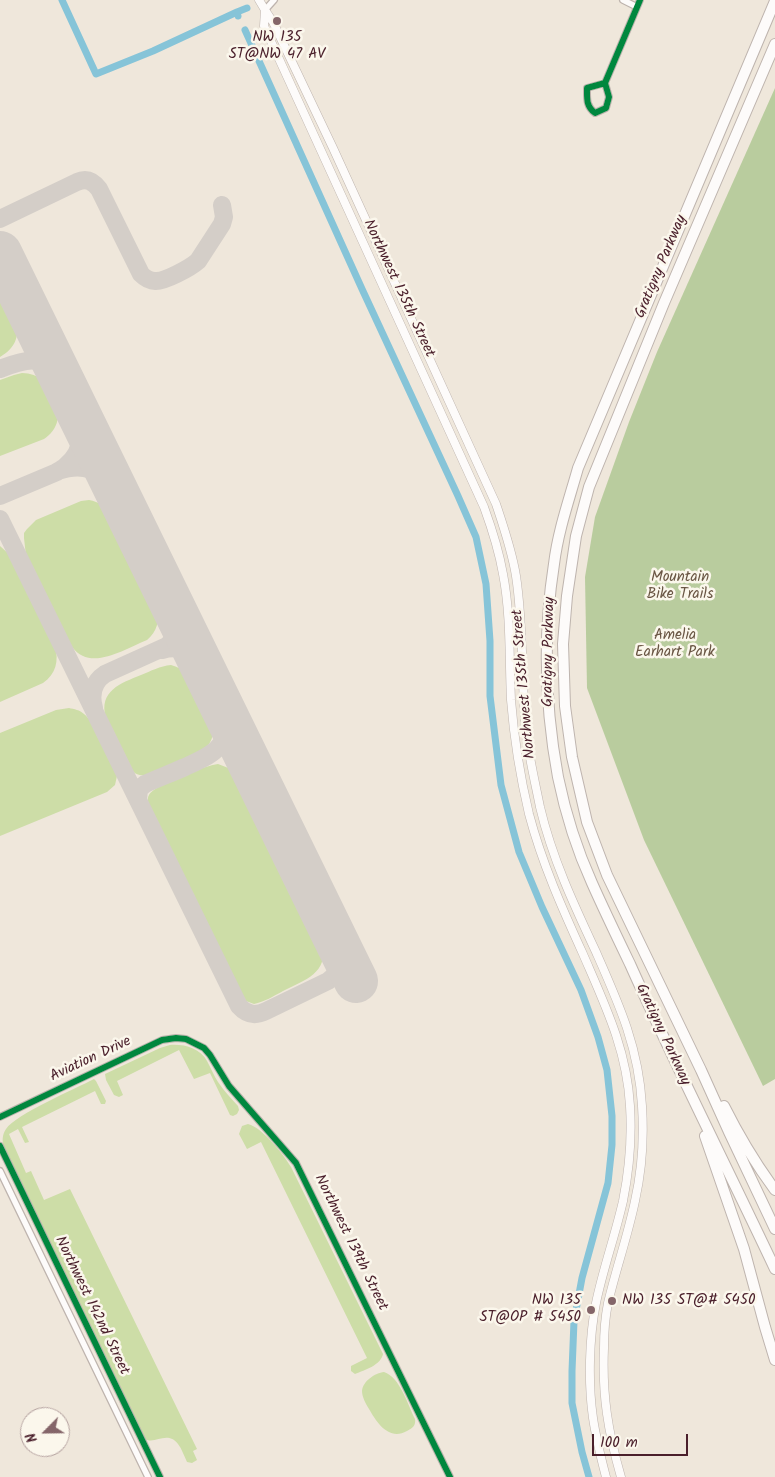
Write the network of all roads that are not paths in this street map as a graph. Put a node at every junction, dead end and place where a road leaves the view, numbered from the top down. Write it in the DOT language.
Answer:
graph roads {
  1 [pos="260,0"];
  2 [pos="274,0"];
  3 [pos="623,0"];
  4 [pos="640,0"];
  5 [pos="775,1"];
  6 [pos="637,7"];
  7 [pos="265,10"];
  8 [pos="775,44"];
  9 [pos="605,83"];
  10 [pos="432,362"];
  11 [pos="420,367"];
  12 [pos="195,1042"];
  13 [pos="701,1070"];
  14 [pos="693,1102"];
  15 [pos="0,1117"];
  16 [pos="0,1146"];
  17 [pos="0,1172"];
  18 [pos="775,1190"];
  19 [pos="775,1229"];
  20 [pos="775,1269"];
  21 [pos="775,1360"];
  22 [pos="148,1477"];
  23 [pos="160,1477"];
  24 [pos="450,1477"];
  25 [pos="606,1477"];
  26 [pos="621,1477"];
  1 -- 7 [label="main road, Northwest 135th Street"];
  2 -- 7 [label="street"];
  3 -- 6 [label="street"];
  4 -- 6 [label="street"];
  5 -- 14 [label="highway, Gratigny Parkway"];
  6 -- 9 [label="street"];
  7 -- 10 [label="main road, Northwest 135th Street"];
  7 -- 11 [label="main road, Northwest 135th Street"];
  8 -- 13 [label="highway, Gratigny Parkway"];
  9 -- 9 [label="street"];
  10 -- 11 [label="main road"];
  10 -- 26 [label="main road, Northwest 135th Street"];
  11 -- 25 [label="main road, Northwest 135th Street"];
  12 -- 15 [label="street, Aviation Drive"];
  12 -- 24 [label="street, Northwest 139th Street"];
  13 -- 18 [label="highway"];
  13 -- 19 [label="highway, Gratigny Parkway"];
  14 -- 20 [label="highway, Gratigny Parkway"];
  14 -- 21 [label="highway"];
  16 -- 23 [label="street, Northwest 142nd Street"];
  17 -- 22 [label="street, Northwest 142nd Street"];
}
